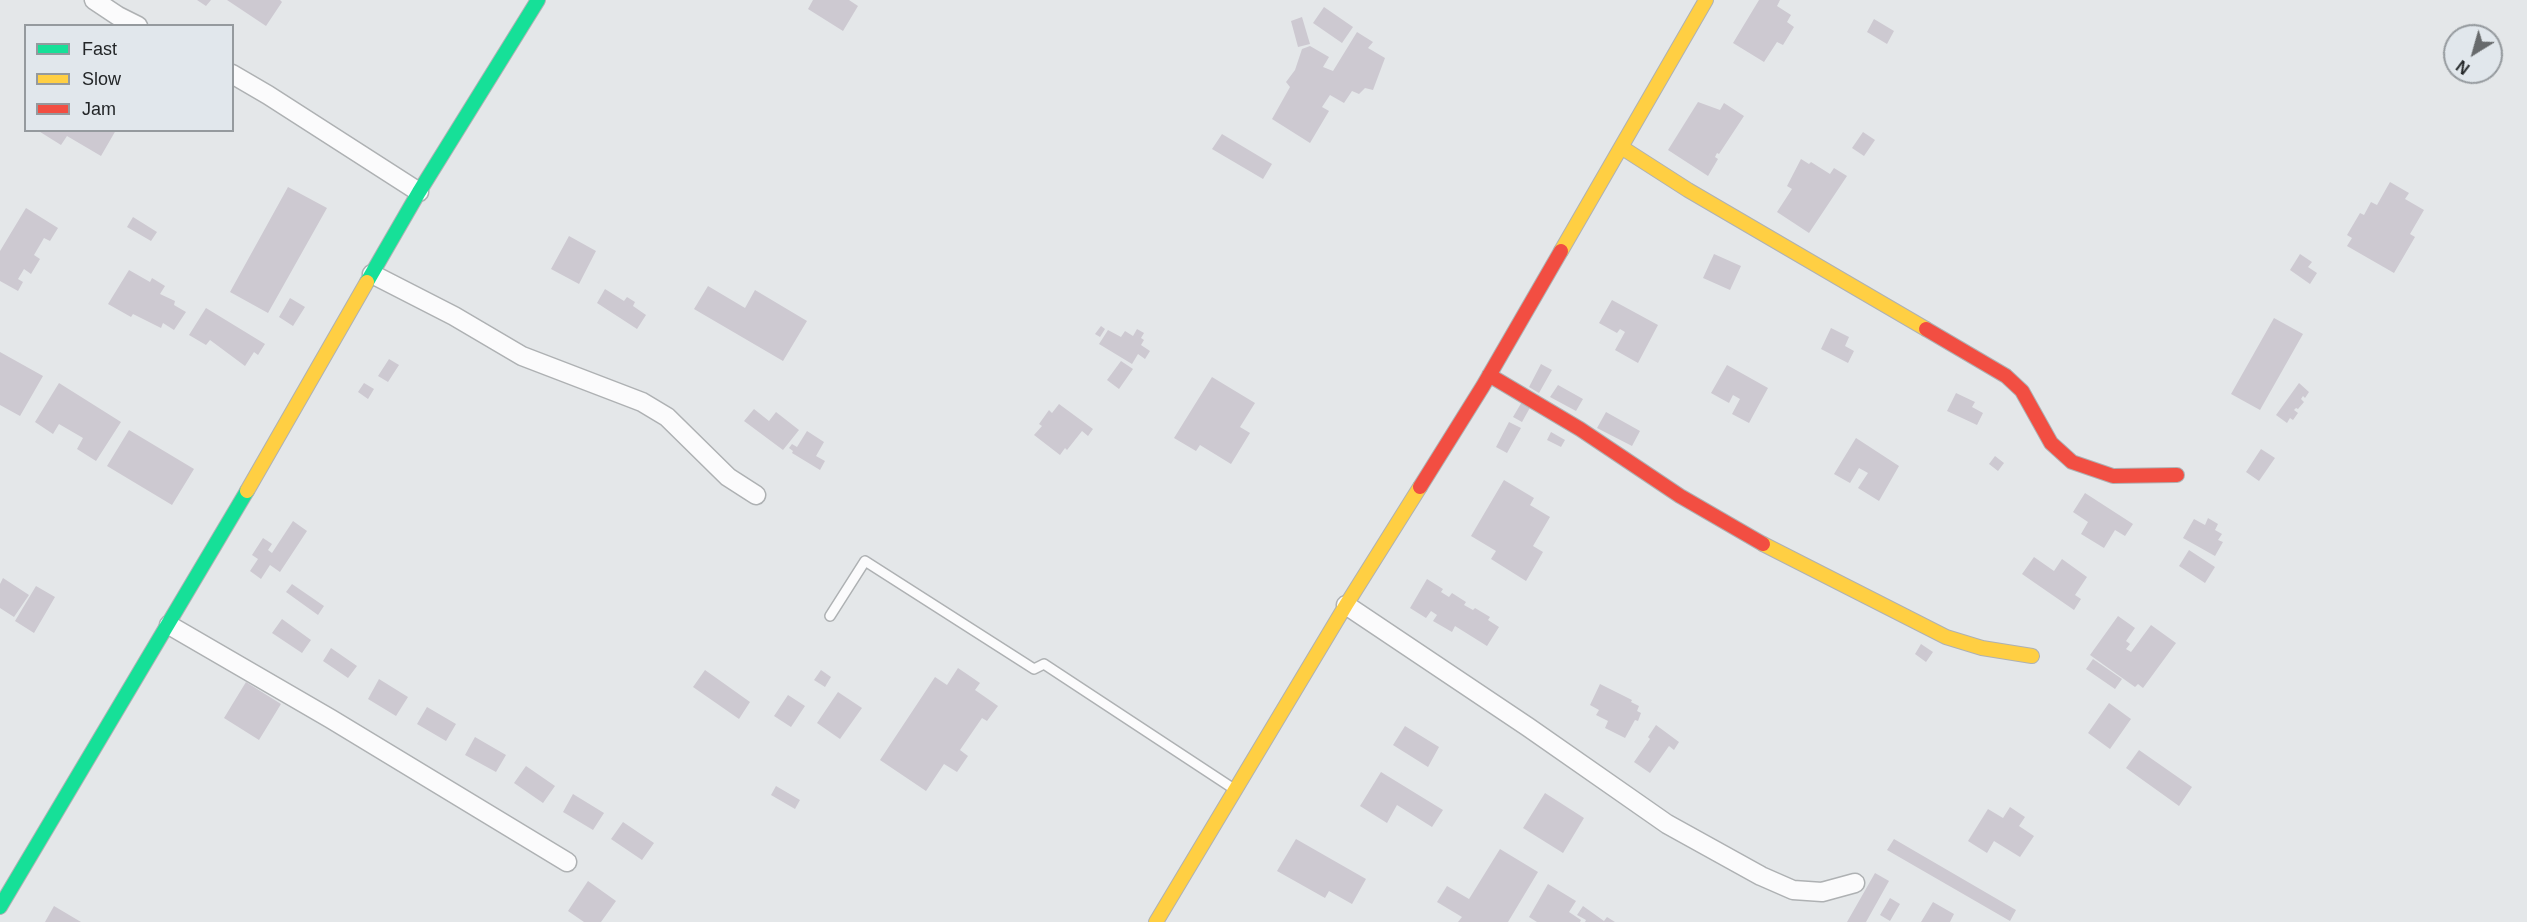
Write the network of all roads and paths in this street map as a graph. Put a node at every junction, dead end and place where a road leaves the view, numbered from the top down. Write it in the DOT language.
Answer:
graph roads {
  1 [pos="94,0"];
  2 [pos="538,0"];
  3 [pos="1706,0"];
  4 [pos="134,24"];
  5 [pos="234,75"];
  6 [pos="1621,147"];
  7 [pos="419,192"];
  8 [pos="372,274"];
  9 [pos="1489,375"];
  10 [pos="2177,475"];
  11 [pos="756,495"];
  12 [pos="1347,605"];
  13 [pos="830,616"];
  14 [pos="169,625"];
  15 [pos="2032,656"];
  16 [pos="1236,791"];
  17 [pos="567,862"];
  18 [pos="1855,883"];
  19 [pos="0,907"];
  20 [pos="1156,922"];
  1 -- 4 [label="street"];
  2 -- 7 [label="street"];
  3 -- 6 [label="street"];
  5 -- 7 [label="street"];
  6 -- 9 [label="street"];
  6 -- 10 [label="street"];
  7 -- 8 [label="street"];
  8 -- 11 [label="street"];
  8 -- 14 [label="street"];
  9 -- 12 [label="street"];
  9 -- 15 [label="street"];
  12 -- 16 [label="street"];
  12 -- 18 [label="street"];
  13 -- 16 [label="lane"];
  14 -- 17 [label="street"];
  14 -- 19 [label="street"];
  16 -- 20 [label="street"];
}
